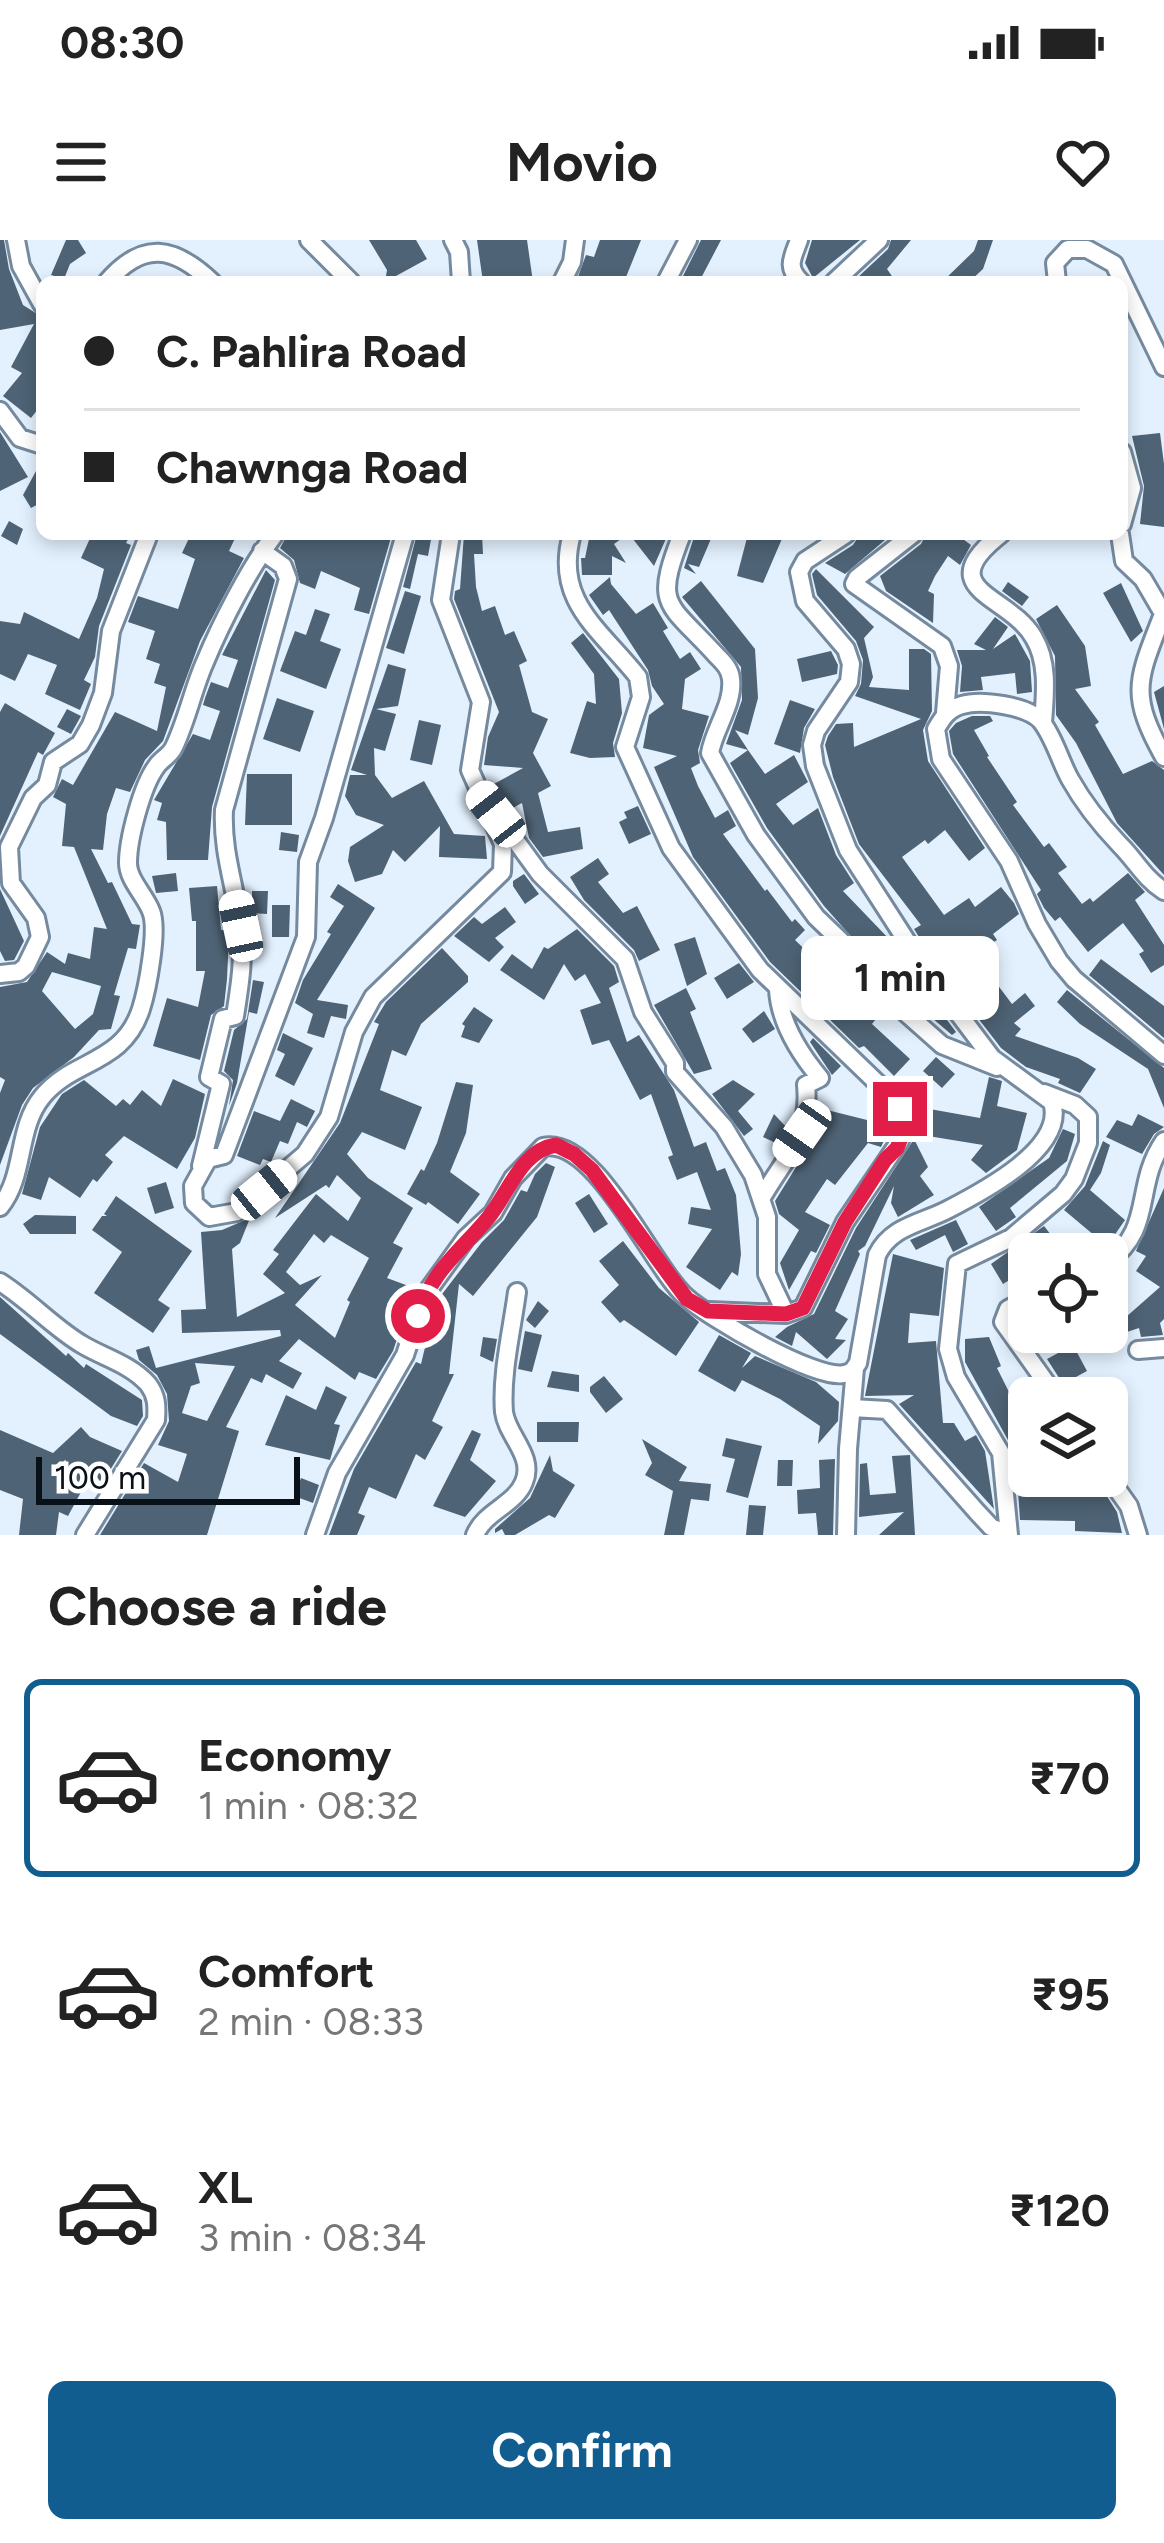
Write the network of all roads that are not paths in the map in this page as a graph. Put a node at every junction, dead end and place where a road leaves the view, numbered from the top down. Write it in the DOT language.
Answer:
graph roads {
  1 [pos="16,240"];
  2 [pos="309,240"];
  3 [pos="453,240"];
  4 [pos="575,240"];
  5 [pos="688,240"];
  6 [pos="799,240"];
  7 [pos="879,240"];
  8 [pos="113,276"];
  9 [pos="205,276"];
  10 [pos="345,276"];
  11 [pos="461,276"];
  12 [pos="565,276"];
  13 [pos="669,276"];
  14 [pos="795,276"];
  15 [pos="840,276"];
  16 [pos="1055,276"];
  17 [pos="1120,276"];
  18 [pos="1128,293"];
  19 [pos="36,294"];
  20 [pos="1164,367"];
  21 [pos="0,412"];
  22 [pos="36,444"];
  23 [pos="147,540"];
  24 [pos="270,540"];
  25 [pos="403,540"];
  26 [pos="450,540"];
  27 [pos="571,540"];
  28 [pos="680,540"];
  29 [pos="837,540"];
  30 [pos="905,540"];
  31 [pos="995,540"];
  32 [pos="1121,540"];
  33 [pos="262,551"];
  34 [pos="1164,614"];
  35 [pos="946,713"];
  36 [pos="1043,723"];
  37 [pos="1164,757"];
  38 [pos="478,791"];
  39 [pos="1164,891"];
  40 [pos="0,974"];
  41 [pos="778,988"];
  42 [pos="1164,1055"];
  43 [pos="1010,1071"];
  44 [pos="1043,1093"];
  45 [pos="1164,1141"];
  46 [pos="199,1175"];
  47 [pos="761,1199"];
  48 [pos="0,1207"];
  49 [pos="1128,1243"];
  50 [pos="0,1282"];
  51 [pos="517,1292"];
  52 [pos="708,1311"];
  53 [pos="786,1314"];
  54 [pos="1164,1348"];
  55 [pos="1138,1350"];
  56 [pos="856,1368"];
  57 [pos="852,1408"];
  58 [pos="1123,1497"];
  59 [pos="85,1535"];
  60 [pos="316,1535"];
  61 [pos="475,1535"];
  62 [pos="846,1535"];
  63 [pos="1008,1535"];
  64 [pos="1138,1535"];
  1 -- 19 [label="street"];
  2 -- 10 [label="street"];
  3 -- 11 [label="street"];
  4 -- 12 [label="street"];
  5 -- 13 [label="street"];
  6 -- 14 [label="street"];
  7 -- 15 [label="street"];
  8 -- 9 [label="street"];
  16 -- 17 [label="street"];
  18 -- 20 [label="street"];
  21 -- 22 [label="street"];
  23 -- 40 [label="street"];
  24 -- 33 [label="street"];
  25 -- 46 [label="street"];
  26 -- 38 [label="street"];
  27 -- 41 [label="street"];
  28 -- 43 [label="street"];
  29 -- 43 [label="street"];
  30 -- 35 [label="street"];
  31 -- 36 [label="street"];
  32 -- 34 [label="street"];
  33 -- 46 [label="street"];
  33 -- 48 [label="street"];
  34 -- 37 [label="street"];
  35 -- 36 [label="street"];
  35 -- 42 [label="street"];
  36 -- 39 [label="street"];
  38 -- 46 [label="street"];
  38 -- 47 [label="street"];
  41 -- 47 [label="street"];
  41 -- 53 [label="street"];
  43 -- 44 [label="street"];
  44 -- 56 [label="street"];
  44 -- 63 [label="street"];
  45 -- 49 [label="street"];
  47 -- 53 [label="street"];
  50 -- 59 [label="street"];
  51 -- 61 [label="street"];
  52 -- 53 [label="street"];
  52 -- 56 [label="street"];
  52 -- 60 [label="street"];
  54 -- 55 [label="street"];
  56 -- 57 [label="street"];
  57 -- 62 [label="street"];
  57 -- 63 [label="street"];
  58 -- 64 [label="street"];
}
